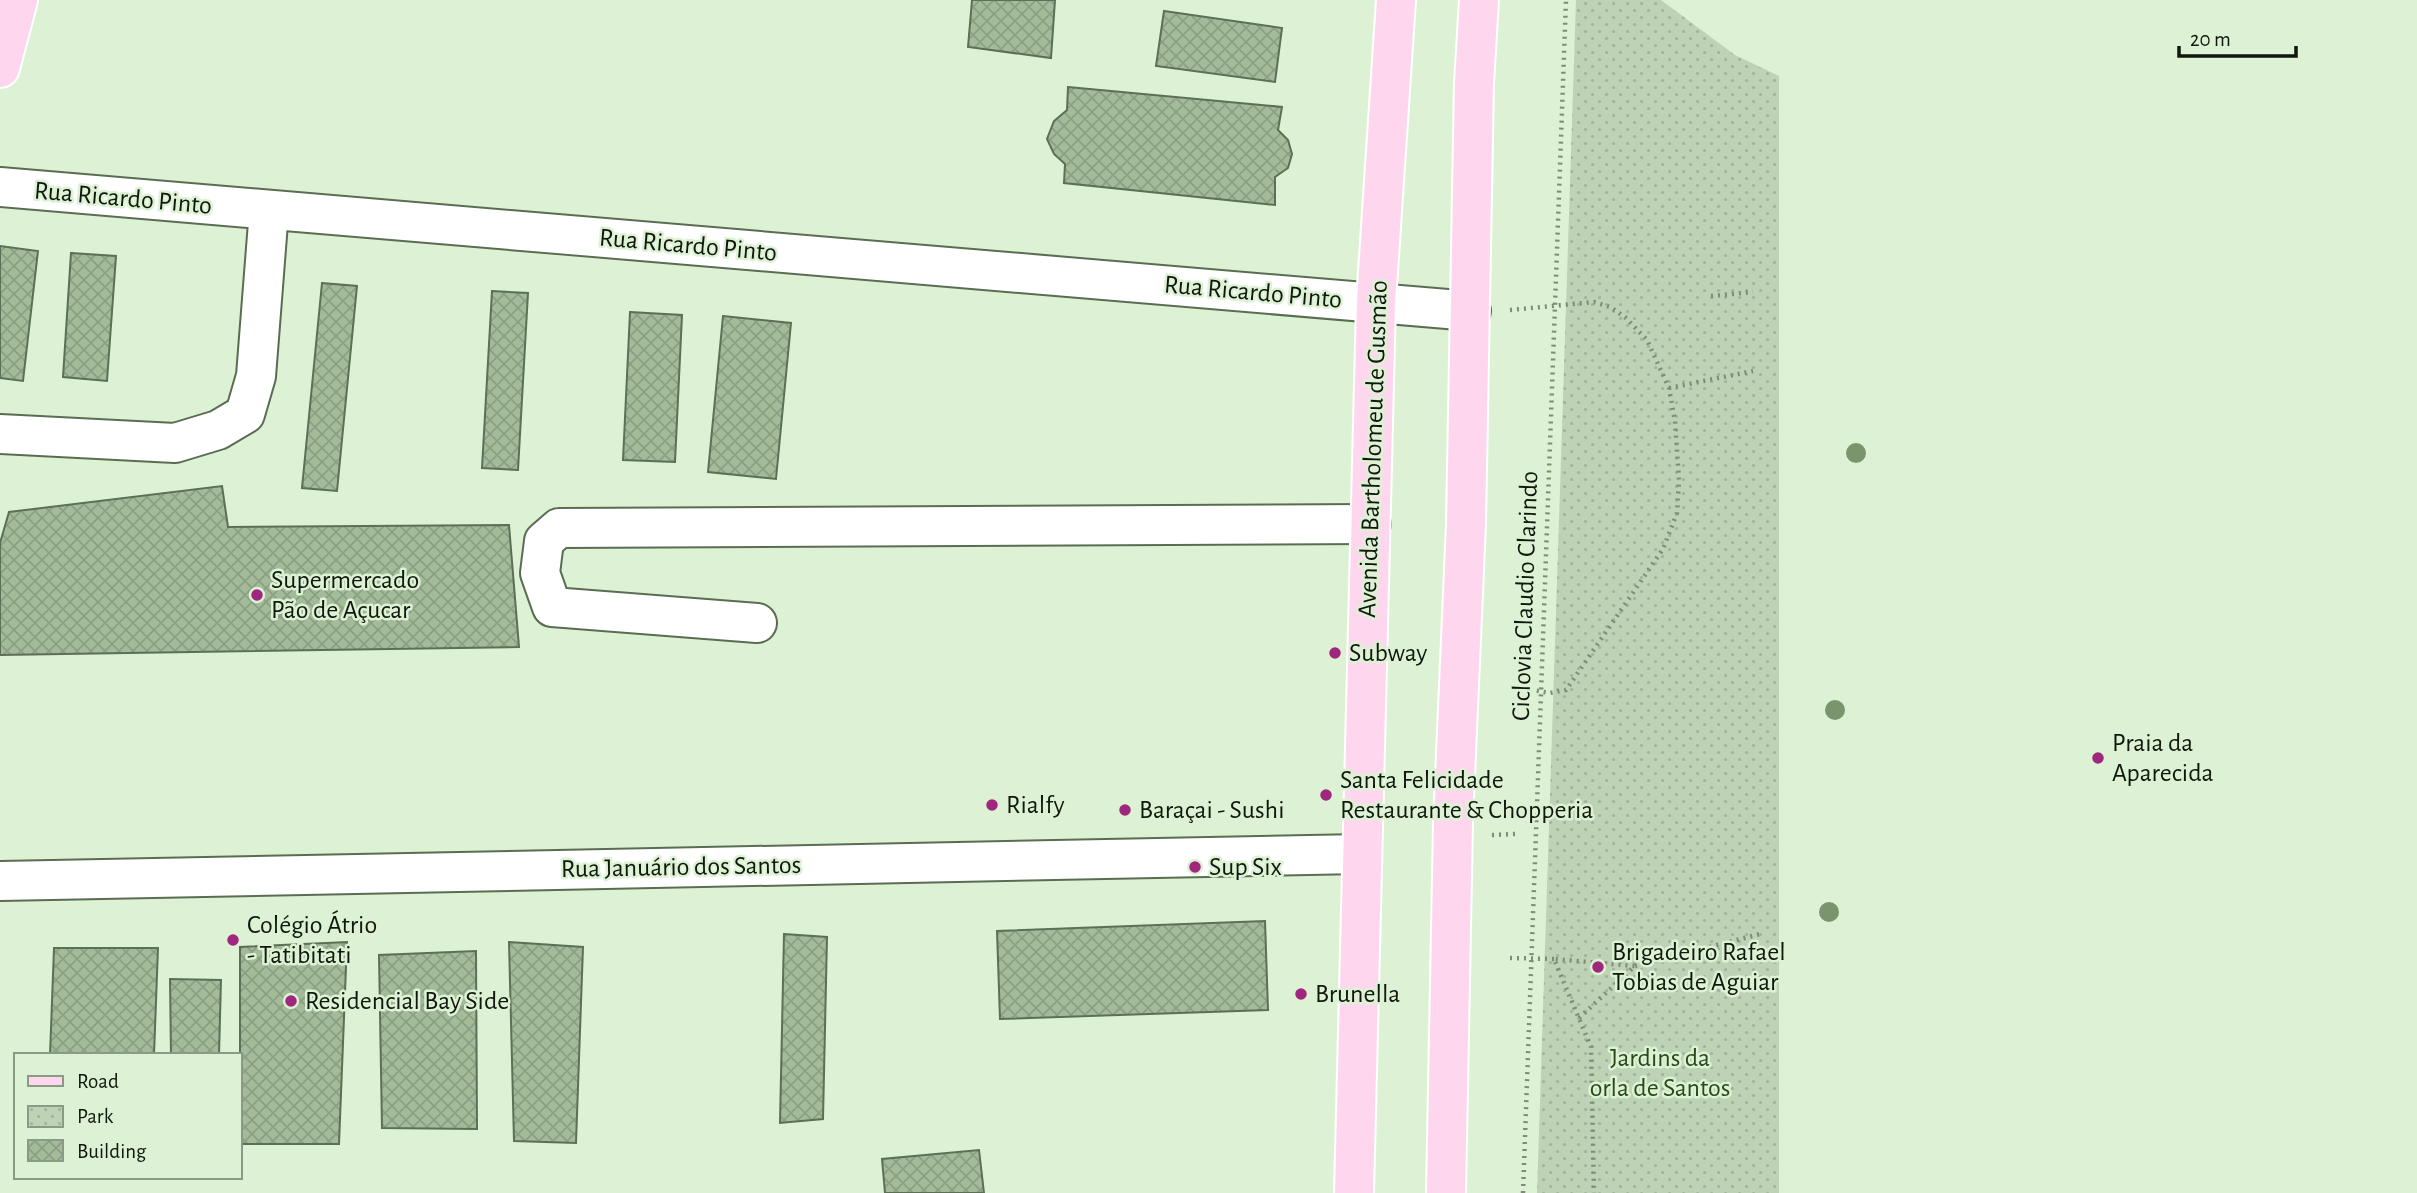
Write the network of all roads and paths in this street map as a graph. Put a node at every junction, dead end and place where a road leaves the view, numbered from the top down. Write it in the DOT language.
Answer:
graph roads {
  1 [pos="18,0"];
  2 [pos="1396,0"];
  3 [pos="1479,0"];
  4 [pos="1566,0"];
  5 [pos="0,68"];
  6 [pos="0,187"];
  7 [pos="268,210"];
  8 [pos="1753,292"];
  9 [pos="1711,296"];
  10 [pos="1376,302"];
  11 [pos="1556,308"];
  12 [pos="1471,311"];
  13 [pos="1754,371"];
  14 [pos="1669,388"];
  15 [pos="0,434"];
  16 [pos="1371,524"];
  17 [pos="757,623"];
  18 [pos="1520,688"];
  19 [pos="1541,691"];
  20 [pos="1362,854"];
  21 [pos="0,881"];
  22 [pos="1760,934"];
  23 [pos="1510,958"];
  24 [pos="1533,958"];
  25 [pos="1554,959"];
  26 [pos="1635,966"];
  27 [pos="1579,1018"];
  28 [pos="1354,1193"];
  29 [pos="1446,1193"];
  30 [pos="1523,1193"];
  31 [pos="1594,1193"];
  1 -- 5 [label="main road"];
  2 -- 10 [label="main road, Avenida Bartholomeu de Gusmão"];
  3 -- 12 [label="main road"];
  4 -- 11 [label="path, Ciclovia Claudio Clarindo"];
  6 -- 7 [label="street, Rua Ricardo Pinto"];
  7 -- 10 [label="street, Rua Ricardo Pinto"];
  7 -- 15 [label="street"];
  8 -- 9 [label="path"];
  10 -- 12 [label="street, Rua Ricardo Pinto"];
  10 -- 16 [label="main road, Avenida Bartholomeu de Gusmão"];
  11 -- 12 [label="path"];
  11 -- 14 [label="path"];
  11 -- 19 [label="path, Ciclovia Claudio Clarindo"];
  12 -- 29 [label="main road"];
  13 -- 14 [label="path"];
  14 -- 19 [label="path"];
  16 -- 17 [label="street"];
  16 -- 20 [label="main road, Avenida Bartholomeu de Gusmão"];
  18 -- 19 [label="path"];
  19 -- 24 [label="path, Ciclovia Claudio Clarindo"];
  20 -- 21 [label="street, Rua Januário dos Santos"];
  20 -- 28 [label="main road, Avenida Bartholomeu de Gusmão"];
  22 -- 26 [label="path"];
  23 -- 24 [label="path"];
  24 -- 25 [label="path"];
  24 -- 30 [label="path, Ciclovia Claudio Clarindo"];
  25 -- 26 [label="path"];
  25 -- 27 [label="path"];
  26 -- 27 [label="path"];
  27 -- 31 [label="path"];
}
